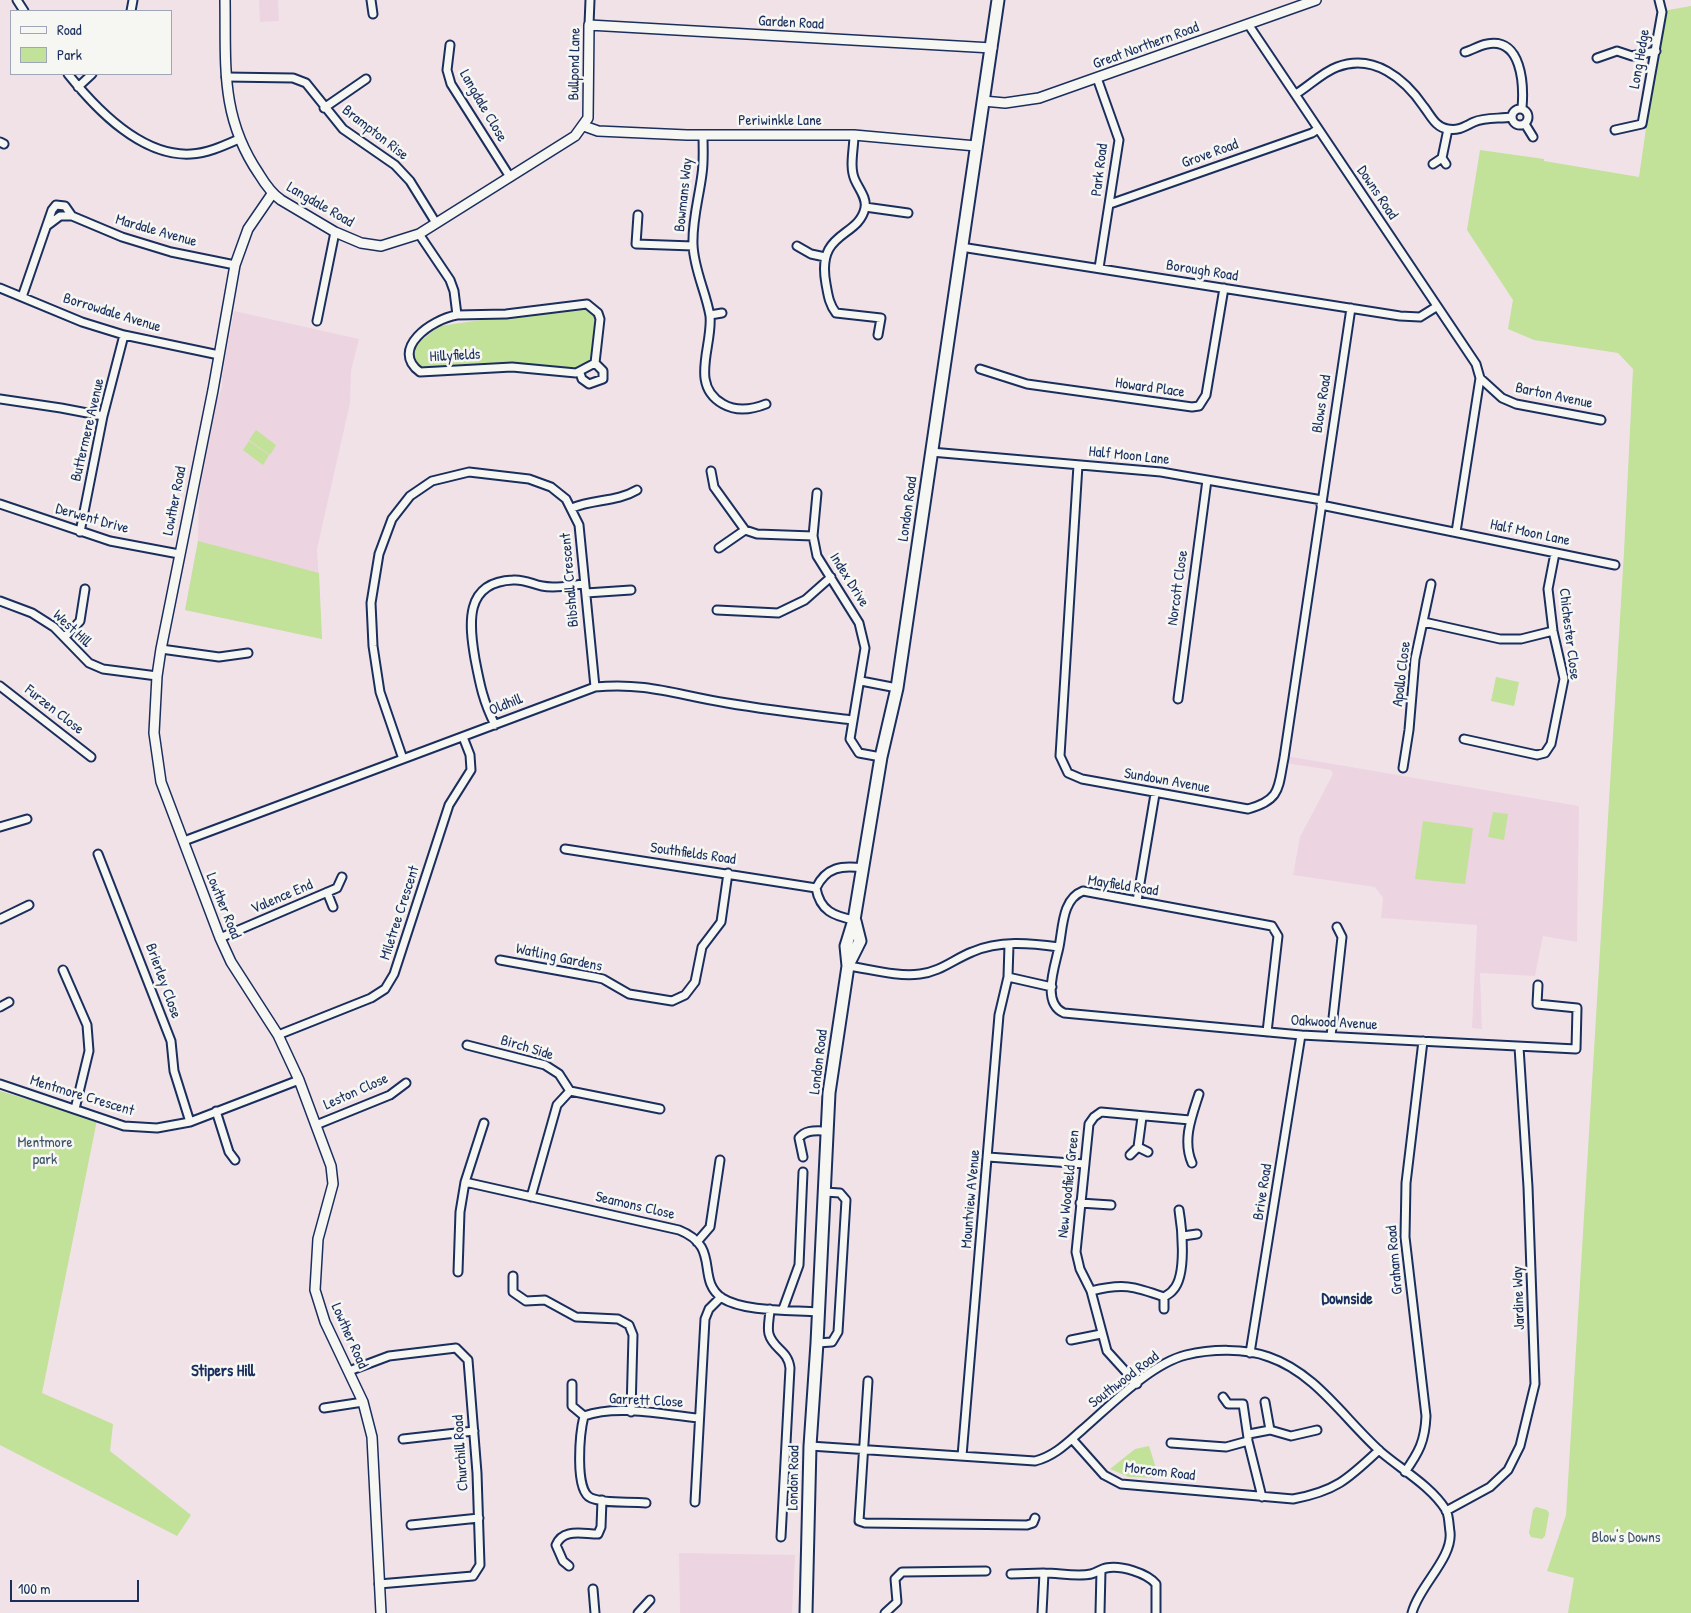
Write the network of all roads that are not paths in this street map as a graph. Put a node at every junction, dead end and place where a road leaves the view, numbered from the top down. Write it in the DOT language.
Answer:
graph roads {
  1 [pos="225,0"];
  2 [pos="371,0"];
  3 [pos="590,0"];
  4 [pos="998,0"];
  5 [pos="1316,0"];
  6 [pos="1659,0"];
  7 [pos="373,14"];
  8 [pos="1248,24"];
  9 [pos="589,25"];
  10 [pos="450,45"];
  11 [pos="992,48"];
  12 [pos="1656,51"];
  13 [pos="1465,52"];
  14 [pos="1597,58"];
  15 [pos="69,75"];
  16 [pos="91,75"];
  17 [pos="226,78"];
  18 [pos="1097,78"];
  19 [pos="366,79"];
  20 [pos="78,87"];
  21 [pos="1296,94"];
  22 [pos="983,101"];
  23 [pos="324,108"];
  24 [pos="1522,108"];
  25 [pos="1512,117"];
  26 [pos="1524,124"];
  27 [pos="584,126"];
  28 [pos="1318,129"];
  29 [pos="1448,130"];
  30 [pos="1614,130"];
  31 [pos="703,135"];
  32 [pos="854,135"];
  33 [pos="1533,137"];
  34 [pos="239,140"];
  35 [pos="976,146"];
  36 [pos="1433,164"];
  37 [pos="510,177"];
  38 [pos="272,194"];
  39 [pos="1110,204"];
  40 [pos="865,207"];
  41 [pos="908,213"];
  42 [pos="638,215"];
  43 [pos="72,216"];
  44 [pos="436,223"];
  45 [pos="48,225"];
  46 [pos="335,232"];
  47 [pos="420,234"];
  48 [pos="693,246"];
  49 [pos="797,246"];
  50 [pos="961,247"];
  51 [pos="825,257"];
  52 [pos="235,265"];
  53 [pos="1098,268"];
  54 [pos="0,288"];
  55 [pos="1224,288"];
  56 [pos="22,297"];
  57 [pos="1436,307"];
  58 [pos="1351,308"];
  59 [pos="722,313"];
  60 [pos="457,315"];
  61 [pos="710,315"];
  62 [pos="317,321"];
  63 [pos="124,335"];
  64 [pos="878,335"];
  65 [pos="218,355"];
  66 [pos="595,364"];
  67 [pos="980,369"];
  68 [pos="580,373"];
  69 [pos="1480,378"];
  70 [pos="0,399"];
  71 [pos="766,404"];
  72 [pos="103,416"];
  73 [pos="1601,420"];
  74 [pos="931,452"];
  75 [pos="1078,465"];
  76 [pos="711,471"];
  77 [pos="1206,480"];
  78 [pos="637,490"];
  79 [pos="817,493"];
  80 [pos="1322,502"];
  81 [pos="0,504"];
  82 [pos="572,508"];
  83 [pos="745,530"];
  84 [pos="80,532"];
  85 [pos="1456,532"];
  86 [pos="813,536"];
  87 [pos="720,548"];
  88 [pos="1555,553"];
  89 [pos="179,554"];
  90 [pos="1615,565"];
  91 [pos="831,577"];
  92 [pos="584,584"];
  93 [pos="1432,584"];
  94 [pos="85,589"];
  95 [pos="631,590"];
  96 [pos="586,593"];
  97 [pos="0,601"];
  98 [pos="717,610"];
  99 [pos="1424,622"];
  100 [pos="1553,631"];
  101 [pos="65,637"];
  102 [pos="161,649"];
  103 [pos="248,653"];
  104 [pos="157,676"];
  105 [pos="860,681"];
  106 [pos="0,686"];
  107 [pos="595,687"];
  108 [pos="896,688"];
  109 [pos="1178,699"];
  110 [pos="852,720"];
  111 [pos="494,725"];
  112 [pos="463,737"];
  113 [pos="1464,739"];
  114 [pos="91,757"];
  115 [pos="881,757"];
  116 [pos="404,759"];
  117 [pos="1403,768"];
  118 [pos="1156,794"];
  119 [pos="27,819"];
  120 [pos="0,826"];
  121 [pos="184,841"];
  122 [pos="564,849"];
  123 [pos="98,854"];
  124 [pos="863,868"];
  125 [pos="728,873"];
  126 [pos="342,877"];
  127 [pos="816,888"];
  128 [pos="327,892"];
  129 [pos="1137,901"];
  130 [pos="29,905"];
  131 [pos="334,907"];
  132 [pos="0,919"];
  133 [pos="854,920"];
  134 [pos="1338,927"];
  135 [pos="220,938"];
  136 [pos="1009,945"];
  137 [pos="1059,947"];
  138 [pos="500,960"];
  139 [pos="848,966"];
  140 [pos="63,970"];
  141 [pos="1008,978"];
  142 [pos="1538,985"];
  143 [pos="1052,988"];
  144 [pos="9,1002"];
  145 [pos="0,1007"];
  146 [pos="1267,1032"];
  147 [pos="278,1035"];
  148 [pos="1301,1035"];
  149 [pos="1331,1036"];
  150 [pos="1423,1041"];
  151 [pos="467,1045"];
  152 [pos="1520,1047"];
  153 [pos="299,1080"];
  154 [pos="406,1083"];
  155 [pos="0,1084"];
  156 [pos="570,1091"];
  157 [pos="1199,1094"];
  158 [pos="660,1108"];
  159 [pos="75,1109"];
  160 [pos="216,1111"];
  161 [pos="1142,1117"];
  162 [pos="1190,1120"];
  163 [pos="190,1122"];
  164 [pos="484,1123"];
  165 [pos="316,1125"];
  166 [pos="827,1131"];
  167 [pos="1138,1147"];
  168 [pos="1148,1152"];
  169 [pos="1130,1155"];
  170 [pos="802,1157"];
  171 [pos="988,1157"];
  172 [pos="235,1160"];
  173 [pos="720,1160"];
  174 [pos="1192,1163"];
  175 [pos="1085,1164"];
  176 [pos="802,1172"];
  177 [pos="465,1182"];
  178 [pos="825,1192"];
  179 [pos="531,1197"];
  180 [pos="1080,1203"];
  181 [pos="1111,1205"];
  182 [pos="1179,1210"];
  183 [pos="1197,1234"];
  184 [pos="1183,1236"];
  185 [pos="697,1242"];
  186 [pos="458,1272"];
  187 [pos="513,1276"];
  188 [pos="1091,1291"];
  189 [pos="1164,1296"];
  190 [pos="721,1297"];
  191 [pos="770,1309"];
  192 [pos="783,1309"];
  193 [pos="1164,1309"];
  194 [pos="818,1312"];
  195 [pos="1101,1334"];
  196 [pos="1071,1340"];
  197 [pos="817,1343"];
  198 [pos="1250,1353"];
  199 [pos="349,1371"];
  200 [pos="868,1381"];
  201 [pos="572,1384"];
  202 [pos="1136,1384"];
  203 [pos="1223,1396"];
  204 [pos="363,1402"];
  205 [pos="1265,1402"];
  206 [pos="324,1408"];
  207 [pos="631,1412"];
  208 [pos="584,1416"];
  209 [pos="699,1418"];
  210 [pos="1270,1430"];
  211 [pos="1317,1430"];
  212 [pos="474,1431"];
  213 [pos="1249,1437"];
  214 [pos="403,1439"];
  215 [pos="1072,1439"];
  216 [pos="1171,1443"];
  217 [pos="810,1446"];
  218 [pos="865,1450"];
  219 [pos="1379,1450"];
  220 [pos="962,1456"];
  221 [pos="1405,1472"];
  222 [pos="1262,1497"];
  223 [pos="602,1500"];
  224 [pos="695,1502"];
  225 [pos="646,1503"];
  226 [pos="1446,1511"];
  227 [pos="479,1518"];
  228 [pos="1034,1518"];
  229 [pos="411,1525"];
  230 [pos="781,1537"];
  231 [pos="568,1566"];
  232 [pos="1101,1570"];
  233 [pos="986,1571"];
  234 [pos="1044,1573"];
  235 [pos="1011,1574"];
  236 [pos="379,1584"];
  237 [pos="593,1589"];
  238 [pos="650,1600"];
  239 [pos="885,1612"];
  240 [pos="381,1613"];
  241 [pos="595,1613"];
  242 [pos="638,1613"];
  243 [pos="806,1613"];
  244 [pos="1042,1613"];
  245 [pos="1100,1613"];
  246 [pos="1156,1613"];
  247 [pos="1412,1613"];
  1 -- 17 [label="street, Langdale Road"];
  2 -- 7 [label="street"];
  3 -- 9 [label="street, Bullpond Lane"];
  4 -- 11 [label="main road, London Road"];
  5 -- 8 [label="street, Great Northern Road"];
  6 -- 12 [label="street, Long Hedge"];
  8 -- 18 [label="street, Great Northern Road"];
  8 -- 21 [label="street, Downs Road"];
  9 -- 11 [label="street, Garden Road"];
  9 -- 27 [label="street, Bullpond Lane"];
  10 -- 37 [label="street, Langdale Close"];
  11 -- 22 [label="main road, London Road"];
  12 -- 14 [label="street"];
  12 -- 30 [label="street, Long Hedge"];
  13 -- 24 [label="street"];
  15 -- 20 [label="street"];
  16 -- 20 [label="street"];
  17 -- 23 [label="street, Brampton Rise"];
  17 -- 34 [label="street, Langdale Road"];
  18 -- 22 [label="street, Great Northern Road"];
  18 -- 39 [label="street, Park Road"];
  19 -- 23 [label="street"];
  20 -- 34 [label="street"];
  21 -- 28 [label="street, Downs Road"];
  21 -- 29 [label="street"];
  22 -- 35 [label="main road, London Road"];
  23 -- 44 [label="street, Brampton Rise"];
  24 -- 25 [label="street"];
  24 -- 26 [label="street"];
  25 -- 26 [label="street"];
  25 -- 29 [label="street"];
  26 -- 33 [label="street"];
  27 -- 31 [label="street, Periwinkle Lane"];
  27 -- 37 [label="street, Langdale Road"];
  28 -- 39 [label="street, Grove Road"];
  28 -- 57 [label="street, Downs Road"];
  29 -- 36 [label="street"];
  31 -- 32 [label="street, Periwinkle Lane"];
  31 -- 48 [label="street, Bowmans Way"];
  32 -- 35 [label="street, Periwinkle Lane"];
  32 -- 40 [label="street"];
  34 -- 38 [label="street, Langdale Road"];
  35 -- 50 [label="main road, London Road"];
  37 -- 44 [label="street, Langdale Road"];
  38 -- 46 [label="street, Langdale Road"];
  38 -- 52 [label="street, Lowther Road"];
  39 -- 53 [label="street, Park Road"];
  40 -- 41 [label="street"];
  40 -- 51 [label="street"];
  42 -- 48 [label="street"];
  43 -- 45 [label="street"];
  43 -- 45 [label="street, Mardale Avenue"];
  43 -- 52 [label="street, Mardale Avenue"];
  44 -- 47 [label="street, Langdale Road"];
  45 -- 56 [label="street, Mardale Avenue"];
  46 -- 47 [label="street, Langdale Road"];
  46 -- 62 [label="street"];
  47 -- 60 [label="street"];
  48 -- 61 [label="street, Bowmans Way"];
  49 -- 51 [label="street"];
  50 -- 53 [label="street, Borough Road"];
  50 -- 74 [label="main road, London Road"];
  51 -- 64 [label="street"];
  52 -- 65 [label="street, Lowther Road"];
  53 -- 55 [label="street, Borough Road"];
  54 -- 56 [label="street, Borrowdale Avenue"];
  55 -- 58 [label="street, Borough Road"];
  55 -- 67 [label="street, Howard Place"];
  56 -- 63 [label="street, Borrowdale Avenue"];
  57 -- 58 [label="street, Borough Road"];
  57 -- 69 [label="street, Downs Road"];
  58 -- 80 [label="street, Blows Road"];
  59 -- 61 [label="street"];
  60 -- 66 [label="street, Hillyfields"];
  60 -- 68 [label="street, Hillyfields"];
  61 -- 71 [label="street, Bowmans Way"];
  63 -- 65 [label="street, Borrowdale Avenue"];
  63 -- 72 [label="street, Buttermere Avenue"];
  65 -- 89 [label="street, Lowther Road"];
  66 -- 68 [label="street"];
  66 -- 68 [label="street, Hillyfields"];
  69 -- 73 [label="street, Barton Avenue"];
  69 -- 85 [label="street"];
  70 -- 72 [label="street"];
  72 -- 84 [label="street, Buttermere Avenue"];
  74 -- 75 [label="street, Half Moon Lane"];
  74 -- 108 [label="main road, London Road"];
  75 -- 77 [label="street, Half Moon Lane"];
  75 -- 118 [label="street, Sundown Avenue"];
  76 -- 83 [label="street"];
  77 -- 80 [label="street, Half Moon Lane"];
  77 -- 109 [label="street, Norcott Close"];
  78 -- 82 [label="street"];
  79 -- 86 [label="street, Index Drive"];
  80 -- 85 [label="street, Half Moon Lane"];
  80 -- 118 [label="street, Sundown Avenue"];
  81 -- 84 [label="street, Derwent Drive"];
  82 -- 92 [label="street, Bibshall Crescent"];
  82 -- 116 [label="street, Bibshall Crescent"];
  83 -- 86 [label="street"];
  83 -- 87 [label="street"];
  84 -- 89 [label="street, Derwent Drive"];
  85 -- 88 [label="street, Half Moon Lane"];
  86 -- 91 [label="street, Index Drive"];
  88 -- 90 [label="street, Half Moon Lane"];
  88 -- 100 [label="street, Chichester Close"];
  89 -- 102 [label="street, Lowther Road"];
  91 -- 98 [label="street"];
  91 -- 105 [label="street, Index Drive"];
  92 -- 96 [label="street, Bibshall Crescent"];
  92 -- 111 [label="street"];
  93 -- 99 [label="street, Apollo Close"];
  94 -- 101 [label="street"];
  95 -- 96 [label="street"];
  96 -- 107 [label="street, Bibshall Crescent"];
  97 -- 101 [label="street, West Hill"];
  99 -- 100 [label="street"];
  99 -- 117 [label="street, Apollo Close"];
  100 -- 113 [label="street, Chichester Close"];
  101 -- 104 [label="street, West Hill"];
  102 -- 103 [label="street"];
  102 -- 104 [label="street, Lowther Road"];
  104 -- 121 [label="street, Lowther Road"];
  105 -- 108 [label="street"];
  105 -- 110 [label="street, Index Drive"];
  106 -- 114 [label="street, Furzen Close"];
  107 -- 110 [label="street, Oldhill"];
  107 -- 111 [label="street, Oldhill"];
  108 -- 115 [label="main road, London Road"];
  110 -- 115 [label="street, Index Drive"];
  111 -- 112 [label="street, Oldhill"];
  112 -- 116 [label="street, Oldhill"];
  112 -- 147 [label="street, Miletree Crescent"];
  115 -- 124 [label="main road, London Road"];
  116 -- 121 [label="street, Oldhill"];
  118 -- 129 [label="street"];
  119 -- 120 [label="street"];
  121 -- 135 [label="street, Lowther Road"];
  122 -- 125 [label="street, Southfields Road"];
  123 -- 163 [label="street, Brierley Close"];
  124 -- 127 [label="street"];
  124 -- 133 [label="main road, London Road"];
  125 -- 127 [label="street, Southfields Road"];
  125 -- 138 [label="street, Watling Gardens"];
  126 -- 128 [label="street, Valence End"];
  127 -- 133 [label="street"];
  128 -- 131 [label="street, Valence End"];
  128 -- 135 [label="street, Valence End"];
  129 -- 137 [label="street, Mayfield Road"];
  129 -- 146 [label="street, Mayfield Road"];
  130 -- 132 [label="street"];
  133 -- 139 [label="main road, London Road"];
  134 -- 149 [label="street"];
  135 -- 147 [label="street, Lowther Road"];
  136 -- 137 [label="street"];
  136 -- 139 [label="street"];
  136 -- 141 [label="street, Mountview AVenue"];
  137 -- 143 [label="street, Oakwood Avenue"];
  139 -- 166 [label="main road, London Road"];
  140 -- 159 [label="street"];
  141 -- 143 [label="street"];
  141 -- 171 [label="street, Mountview AVenue"];
  142 -- 152 [label="street, Oakwood Avenue"];
  143 -- 146 [label="street, Oakwood Avenue"];
  144 -- 145 [label="street"];
  146 -- 148 [label="street, Oakwood Avenue"];
  147 -- 153 [label="street, Lowther Road"];
  148 -- 149 [label="street, Oakwood Avenue"];
  148 -- 198 [label="street, Brive Road"];
  149 -- 150 [label="street, Oakwood Avenue"];
  150 -- 152 [label="street, Oakwood Avenue"];
  150 -- 221 [label="street, Graham Road"];
  151 -- 156 [label="street, Birch Side"];
  152 -- 226 [label="street, Jardine Way"];
  153 -- 160 [label="street, Mentmore Crescent"];
  153 -- 165 [label="street, Lowther Road"];
  154 -- 165 [label="street, Leston Close"];
  155 -- 159 [label="street, Mentmore Crescent"];
  156 -- 158 [label="street"];
  156 -- 179 [label="street"];
  157 -- 162 [label="street"];
  159 -- 163 [label="street, Mentmore Crescent"];
  160 -- 163 [label="street, Mentmore Crescent"];
  160 -- 172 [label="street"];
  161 -- 162 [label="street, New Woodfield Green"];
  161 -- 167 [label="street"];
  161 -- 175 [label="street, New Woodfield Green"];
  162 -- 174 [label="street"];
  164 -- 177 [label="street"];
  165 -- 199 [label="street, Lowther Road"];
  166 -- 170 [label="street"];
  166 -- 178 [label="main road, London Road"];
  167 -- 168 [label="street"];
  167 -- 169 [label="street"];
  171 -- 175 [label="street"];
  171 -- 220 [label="street, Mountview AVenue"];
  173 -- 185 [label="street"];
  175 -- 180 [label="street, New Woodfield Green"];
  176 -- 192 [label="street"];
  177 -- 179 [label="street, Seamons Close"];
  177 -- 186 [label="street"];
  178 -- 194 [label="main road, London Road"];
  178 -- 197 [label="street"];
  179 -- 185 [label="street, Seamons Close"];
  180 -- 181 [label="street"];
  180 -- 188 [label="street, New Woodfield Green"];
  182 -- 184 [label="street"];
  183 -- 184 [label="street"];
  184 -- 189 [label="street"];
  185 -- 190 [label="street"];
  187 -- 207 [label="street"];
  188 -- 189 [label="street"];
  188 -- 195 [label="street, New Woodfield Green"];
  189 -- 193 [label="street"];
  190 -- 191 [label="street"];
  190 -- 209 [label="street"];
  191 -- 192 [label="street"];
  191 -- 230 [label="street, London Road"];
  192 -- 194 [label="street"];
  194 -- 197 [label="main road, London Road"];
  195 -- 196 [label="street"];
  195 -- 202 [label="street, New Woodfield Green"];
  197 -- 217 [label="main road, London Road"];
  198 -- 202 [label="street, Southwood Road"];
  198 -- 219 [label="street, Southwood Road"];
  199 -- 204 [label="street, Lowther Road"];
  199 -- 212 [label="street, Churchill Road"];
  200 -- 218 [label="street"];
  201 -- 208 [label="street"];
  202 -- 215 [label="street, Southwood Road"];
  203 -- 213 [label="street"];
  204 -- 206 [label="street"];
  204 -- 236 [label="street, Lowther Road"];
  205 -- 210 [label="street"];
  207 -- 208 [label="street, Garrett Close"];
  207 -- 209 [label="street, Garrett Close"];
  208 -- 223 [label="street"];
  209 -- 224 [label="street"];
  210 -- 211 [label="street, Morcom Road"];
  210 -- 213 [label="street, Morcom Road"];
  212 -- 214 [label="street"];
  212 -- 227 [label="street, Churchill Road"];
  213 -- 216 [label="street, Morcom Road"];
  213 -- 222 [label="street"];
  215 -- 220 [label="street, Southwood Road"];
  215 -- 222 [label="street, Morcom Road"];
  217 -- 218 [label="street, Southwood Road"];
  217 -- 243 [label="main road, London Road"];
  218 -- 220 [label="street, Southwood Road"];
  218 -- 228 [label="street"];
  219 -- 221 [label="street, Southwood Road"];
  219 -- 222 [label="street, Morcom Road"];
  221 -- 226 [label="street, Southwood Road"];
  223 -- 225 [label="street"];
  223 -- 231 [label="street"];
  226 -- 247 [label="street"];
  227 -- 229 [label="street"];
  227 -- 236 [label="street, Churchill Road"];
  232 -- 234 [label="street"];
  232 -- 245 [label="street"];
  232 -- 246 [label="street"];
  233 -- 239 [label="street"];
  234 -- 235 [label="street"];
  234 -- 244 [label="street"];
  236 -- 240 [label="street, Lowther Road"];
  237 -- 241 [label="street"];
  238 -- 242 [label="street"];
}
